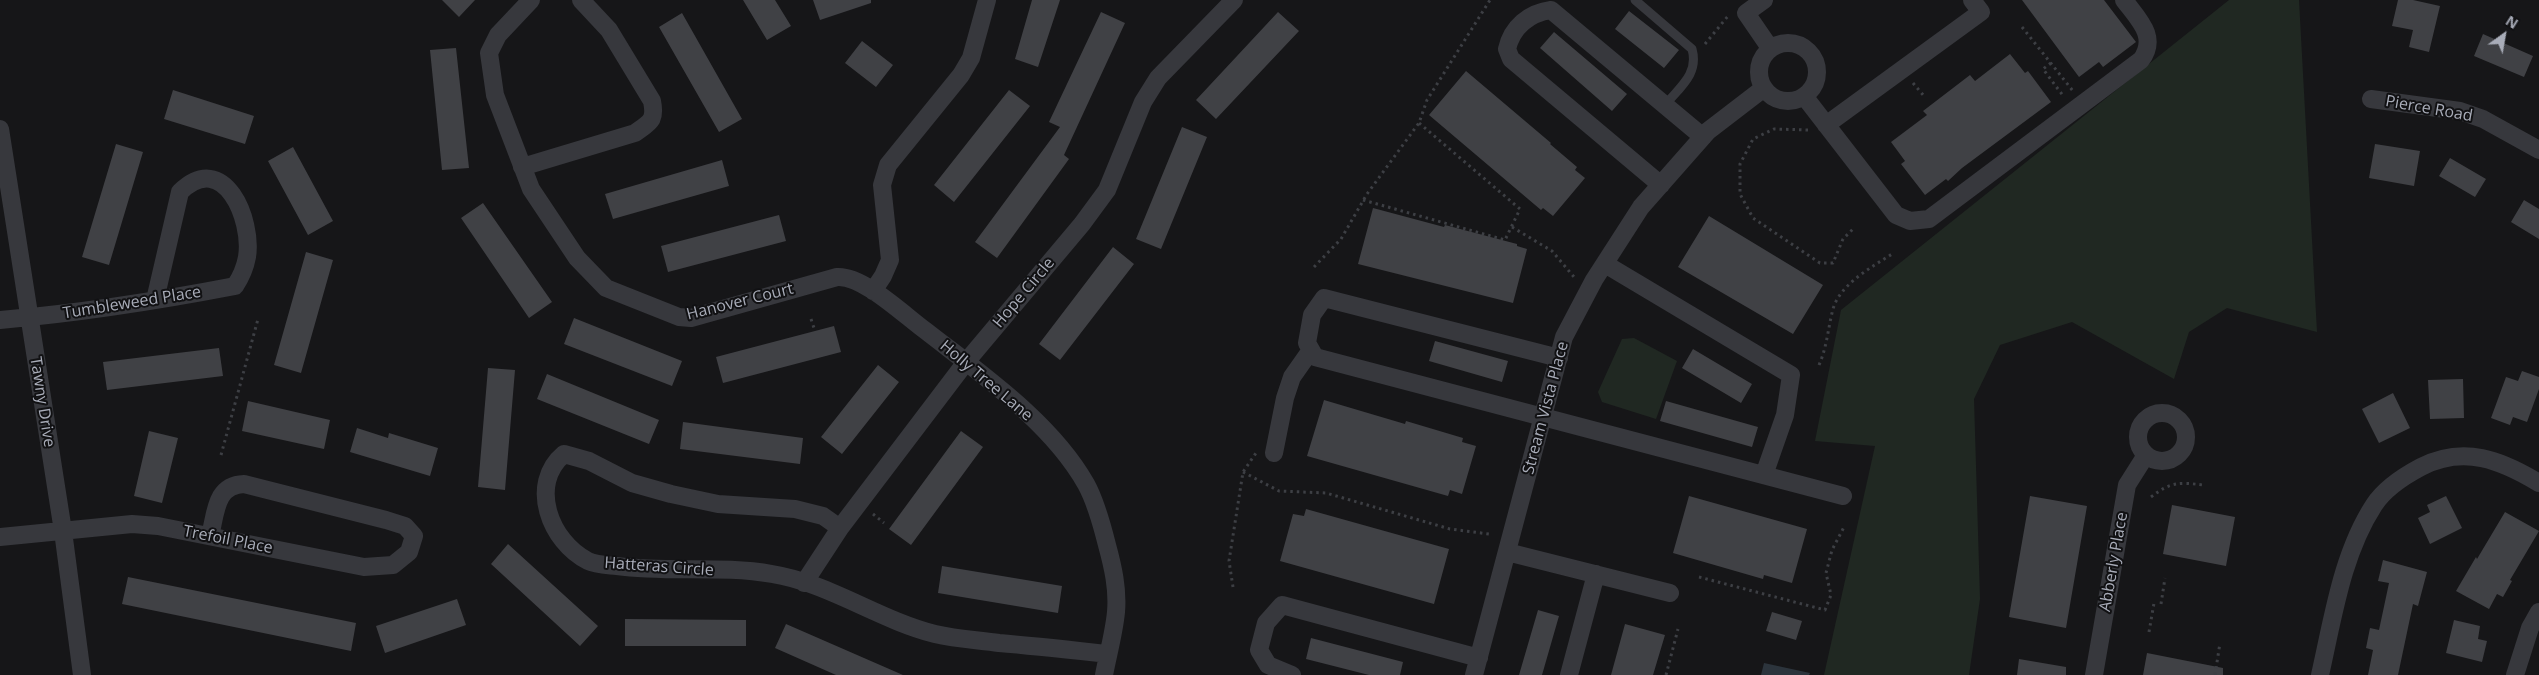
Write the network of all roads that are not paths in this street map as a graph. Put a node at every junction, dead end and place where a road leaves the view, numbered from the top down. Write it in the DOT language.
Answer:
graph roads {
  1 [pos="531,0"];
  2 [pos="581,0"];
  3 [pos="987,0"];
  4 [pos="1234,0"];
  5 [pos="1635,0"];
  6 [pos="1764,0"];
  7 [pos="1972,0"];
  8 [pos="2124,0"];
  9 [pos="1738,9"];
  10 [pos="1770,48"];
  11 [pos="1764,88"];
  12 [pos="1804,96"];
  13 [pos="2371,99"];
  14 [pos="1666,105"];
  15 [pos="1819,128"];
  16 [pos="0,129"];
  17 [pos="1703,137"];
  18 [pos="2539,150"];
  19 [pos="522,167"];
  20 [pos="1661,185"];
  21 [pos="1605,264"];
  22 [pos="873,291"];
  23 [pos="155,300"];
  24 [pos="28,317"];
  25 [pos="0,320"];
  26 [pos="1311,350"];
  27 [pos="1559,358"];
  28 [pos="966,362"];
  29 [pos="1543,417"];
  30 [pos="1274,453"];
  31 [pos="2146,455"];
  32 [pos="1764,475"];
  33 [pos="2539,483"];
  34 [pos="1842,496"];
  35 [pos="840,528"];
  36 [pos="63,531"];
  37 [pos="210,536"];
  38 [pos="0,537"];
  39 [pos="1507,552"];
  40 [pos="1596,574"];
  41 [pos="804,583"];
  42 [pos="1670,593"];
  43 [pos="2539,612"];
  44 [pos="1108,654"];
  45 [pos="1479,658"];
  46 [pos="82,675"];
  47 [pos="1104,675"];
  48 [pos="1292,675"];
  49 [pos="1474,675"];
  50 [pos="1569,675"];
  51 [pos="2094,675"];
  52 [pos="2320,675"];
  53 [pos="2515,675"];
  1 -- 19 [label="street, Hanover Court"];
  2 -- 19 [label="street"];
  3 -- 22 [label="street"];
  4 -- 28 [label="street, Hope Circle"];
  5 -- 14 [label="lane"];
  6 -- 9 [label="street"];
  7 -- 15 [label="street"];
  8 -- 15 [label="street"];
  9 -- 10 [label="street"];
  10 -- 11 [label="street"];
  10 -- 12 [label="street"];
  11 -- 12 [label="street"];
  11 -- 17 [label="street, Stream Vista Place"];
  12 -- 15 [label="street"];
  13 -- 18 [label="street, Pierce Road"];
  14 -- 17 [label="street"];
  14 -- 20 [label="street"];
  16 -- 24 [label="street, Tawny Drive"];
  17 -- 20 [label="street, Stream Vista Place"];
  19 -- 22 [label="street, Hanover Court"];
  20 -- 21 [label="street, Stream Vista Place"];
  21 -- 27 [label="street, Stream Vista Place"];
  21 -- 32 [label="street"];
  22 -- 28 [label="street, Holly Tree Lane"];
  23 -- 23 [label="street, Tumbleweed Place"];
  23 -- 24 [label="street, Tumbleweed Place"];
  24 -- 25 [label="street, Tumbleweed Place"];
  24 -- 36 [label="street, Tawny Drive"];
  26 -- 27 [label="street"];
  26 -- 29 [label="street"];
  26 -- 30 [label="street"];
  27 -- 29 [label="street, Stream Vista Place"];
  28 -- 35 [label="street, Hope Circle"];
  28 -- 44 [label="street, Holly Tree Lane"];
  29 -- 32 [label="street"];
  29 -- 39 [label="street, Stream Vista Place"];
  31 -- 51 [label="street, Abberly Place"];
  32 -- 34 [label="street"];
  33 -- 52 [label="street"];
  35 -- 41 [label="street, Hope Circle"];
  35 -- 41 [label="street, Hatteras Circle"];
  36 -- 37 [label="street, Trefoil Place"];
  36 -- 38 [label="street, Trefoil Place"];
  36 -- 46 [label="street, Tawny Drive"];
  37 -- 37 [label="street, Trefoil Place"];
  39 -- 40 [label="street"];
  39 -- 45 [label="street, Stream Vista Place"];
  40 -- 42 [label="street"];
  40 -- 50 [label="street"];
  41 -- 44 [label="street, Hatteras Circle"];
  43 -- 53 [label="street"];
  44 -- 47 [label="street, Holly Tree Lane"];
  45 -- 48 [label="street"];
  45 -- 49 [label="street, Stream Vista Place"];
}
